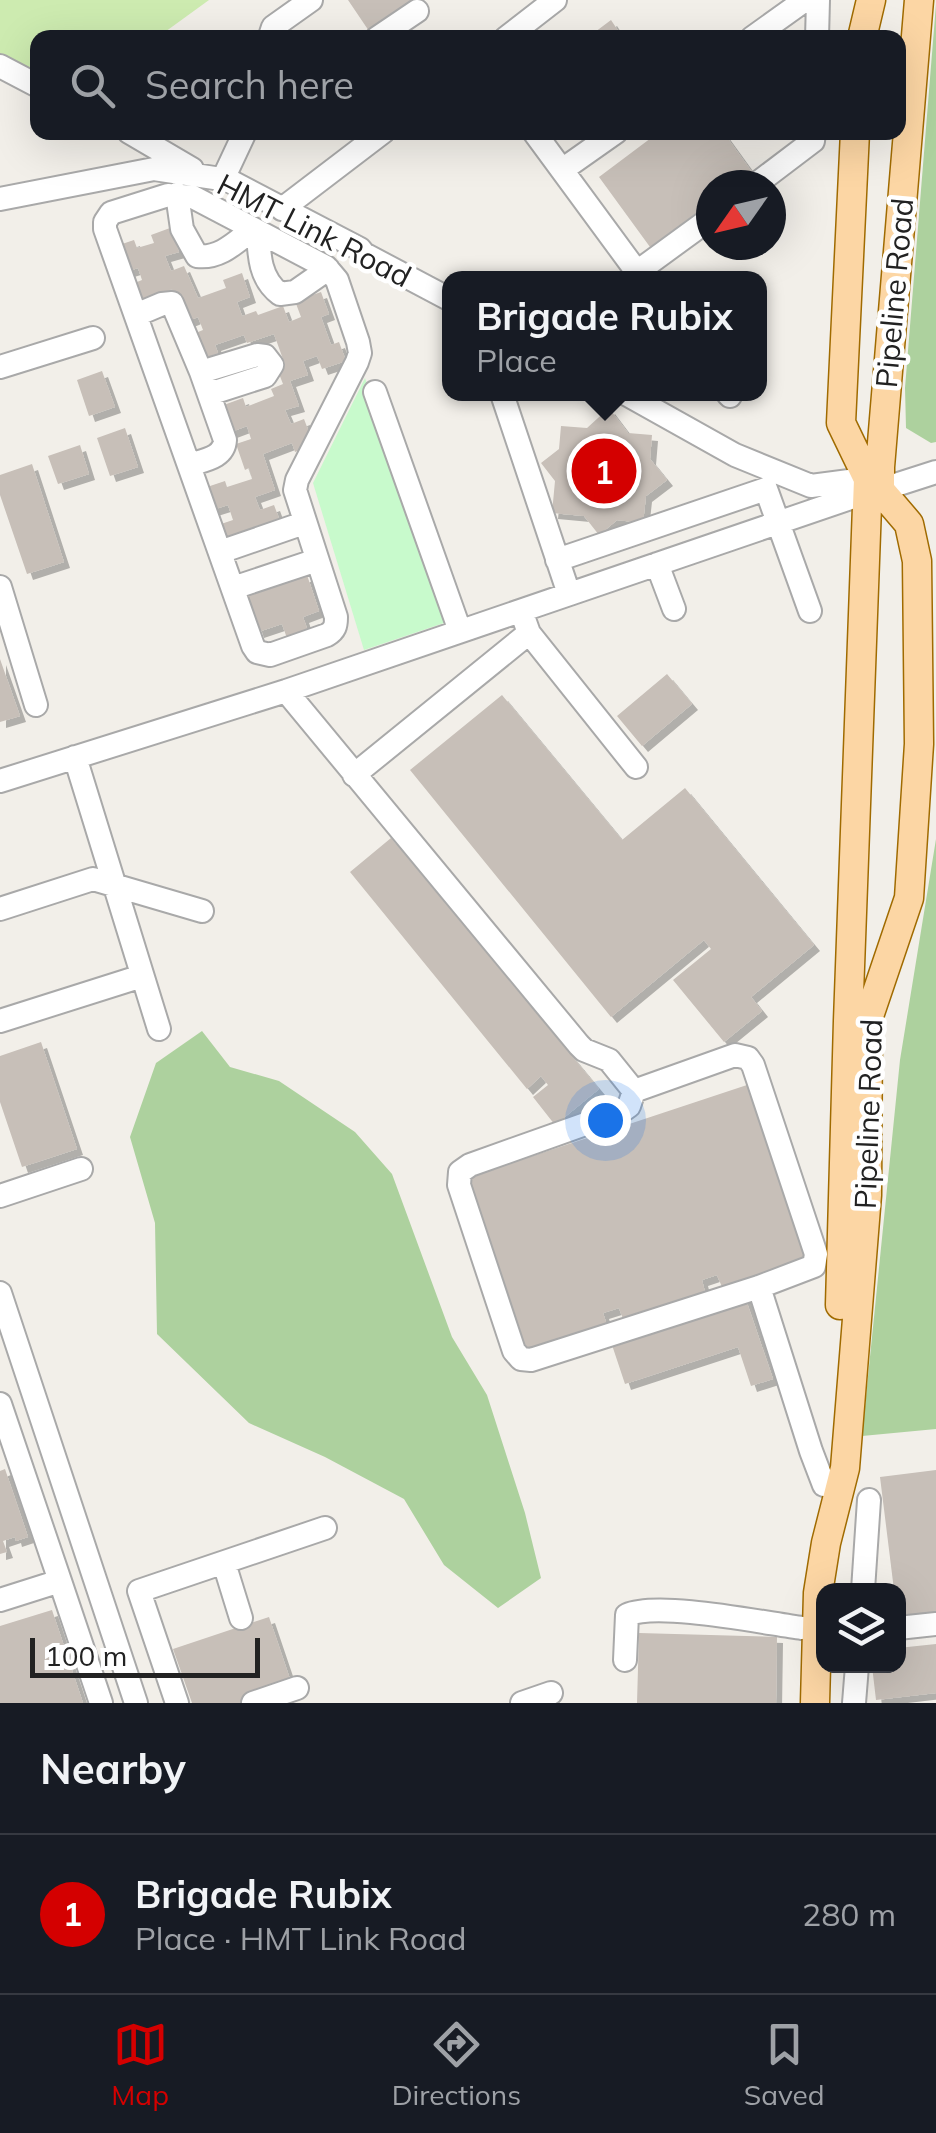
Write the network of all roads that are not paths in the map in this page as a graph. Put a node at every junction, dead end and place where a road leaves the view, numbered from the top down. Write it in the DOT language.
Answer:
graph roads {
  1 [pos="311,0"];
  2 [pos="554,0"];
  3 [pos="806,0"];
  4 [pos="818,0"];
  5 [pos="871,0"];
  6 [pos="919,0"];
  7 [pos="417,12"];
  8 [pos="272,30"];
  9 [pos="389,30"];
  10 [pos="516,30"];
  11 [pos="763,30"];
  12 [pos="817,30"];
  13 [pos="864,30"];
  14 [pos="0,66"];
  15 [pos="30,82"];
  16 [pos="144,140"];
  17 [pos="239,140"];
  18 [pos="373,140"];
  19 [pos="540,140"];
  20 [pos="605,140"];
  21 [pos="814,140"];
  22 [pos="854,140"];
  23 [pos="562,170"];
  24 [pos="774,170"];
  25 [pos="213,178"];
  26 [pos="177,194"];
  27 [pos="0,199"];
  28 [pos="290,214"];
  29 [pos="255,230"];
  30 [pos="322,230"];
  31 [pos="696,230"];
  32 [pos="284,246"];
  33 [pos="318,264"];
  34 [pos="636,271"];
  35 [pos="646,271"];
  36 [pos="442,295"];
  37 [pos="136,315"];
  38 [pos="94,338"];
  39 [pos="0,366"];
  40 [pos="375,392"];
  41 [pos="504,401"];
  42 [pos="634,401"];
  43 [pos="936,461"];
  44 [pos="189,465"];
  45 [pos="936,472"];
  46 [pos="874,485"];
  47 [pos="766,490"];
  48 [pos="304,522"];
  49 [pos="778,523"];
  50 [pos="220,552"];
  51 [pos="317,560"];
  52 [pos="557,560"];
  53 [pos="657,564"];
  54 [pos="0,587"];
  55 [pos="233,588"];
  56 [pos="569,594"];
  57 [pos="674,610"];
  58 [pos="810,612"];
  59 [pos="526,622"];
  60 [pos="460,632"];
  61 [pos="286,691"];
  62 [pos="36,704"];
  63 [pos="75,757"];
  64 [pos="636,767"];
  65 [pos="354,776"];
  66 [pos="0,781"];
  67 [pos="115,886"];
  68 [pos="0,909"];
  69 [pos="202,911"];
  70 [pos="142,976"];
  71 [pos="0,1020"];
  72 [pos="160,1030"];
  73 [pos="634,1091"];
  74 [pos="81,1169"];
  75 [pos="0,1196"];
  76 [pos="759,1286"];
  77 [pos="0,1293"];
  78 [pos="0,1404"];
  79 [pos="824,1486"];
  80 [pos="869,1500"];
  81 [pos="326,1528"];
  82 [pos="819,1541"];
  83 [pos="224,1563"];
  84 [pos="60,1581"];
  85 [pos="863,1583"];
  86 [pos="139,1591"];
  87 [pos="0,1600"];
  88 [pos="103,1603"];
  89 [pos="241,1618"];
  90 [pos="936,1624"];
  91 [pos="906,1627"];
  92 [pos="810,1629"];
  93 [pos="625,1660"];
  94 [pos="856,1673"];
  95 [pos="297,1688"];
  96 [pos="551,1693"];
  97 [pos="101,1703"];
  98 [pos="136,1703"];
  99 [pos="176,1703"];
  100 [pos="253,1703"];
  101 [pos="522,1703"];
  102 [pos="798,1703"];
  103 [pos="815,1703"];
  104 [pos="854,1703"];
  1 -- 8 [label="street"];
  2 -- 10 [label="street"];
  3 -- 11 [label="street"];
  4 -- 12 [label="street"];
  5 -- 13 [label="main road"];
  6 -- 46 [label="main road, Pipeline Road"];
  7 -- 9 [label="street"];
  14 -- 15 [label="street"];
  16 -- 25 [label="street"];
  17 -- 25 [label="street"];
  18 -- 28 [label="street"];
  19 -- 23 [label="street"];
  20 -- 23 [label="street"];
  21 -- 24 [label="street"];
  22 -- 46 [label="main road"];
  23 -- 34 [label="street"];
  25 -- 27 [label="street, HMT Link Road"];
  25 -- 28 [label="street, HMT Link Road"];
  26 -- 29 [label="street"];
  26 -- 29 [label="street"];
  26 -- 37 [label="street"];
  28 -- 30 [label="street, HMT Link Road"];
  28 -- 32 [label="street"];
  29 -- 32 [label="street"];
  29 -- 33 [label="street"];
  30 -- 33 [label="street"];
  30 -- 36 [label="street, HMT Link Road"];
  31 -- 35 [label="street"];
  32 -- 33 [label="street"];
  33 -- 48 [label="street"];
  37 -- 44 [label="street"];
  37 -- 44 [label="street"];
  38 -- 39 [label="street"];
  40 -- 60 [label="street"];
  41 -- 52 [label="street"];
  42 -- 46 [label="street"];
  42 -- 47 [label="street"];
  43 -- 46 [label="street"];
  44 -- 50 [label="street"];
  45 -- 46 [label="street"];
  46 -- 49 [label="street"];
  46 -- 79 [label="main road, Pipeline Road"];
  46 -- 82 [label="main road, Pipeline Road"];
  47 -- 49 [label="street"];
  47 -- 52 [label="street"];
  48 -- 50 [label="street"];
  48 -- 51 [label="street"];
  49 -- 53 [label="street"];
  49 -- 58 [label="street"];
  50 -- 55 [label="street"];
  51 -- 55 [label="street"];
  51 -- 55 [label="street"];
  52 -- 56 [label="street"];
  53 -- 56 [label="street"];
  53 -- 57 [label="street"];
  54 -- 62 [label="street"];
  56 -- 59 [label="street"];
  59 -- 60 [label="street"];
  59 -- 64 [label="street"];
  59 -- 65 [label="street"];
  60 -- 61 [label="street"];
  61 -- 63 [label="street"];
  61 -- 65 [label="street"];
  63 -- 66 [label="street"];
  63 -- 67 [label="street"];
  65 -- 73 [label="street"];
  67 -- 68 [label="street"];
  67 -- 69 [label="street"];
  67 -- 70 [label="street"];
  70 -- 71 [label="street"];
  70 -- 72 [label="street"];
  73 -- 76 [label="street"];
  73 -- 76 [label="street"];
  74 -- 75 [label="street"];
  76 -- 79 [label="street"];
  77 -- 88 [label="street"];
  78 -- 84 [label="street"];
  79 -- 82 [label="main road, Pipeline Road"];
  80 -- 85 [label="street"];
  81 -- 83 [label="street"];
  82 -- 92 [label="main road, Pipeline Road"];
  83 -- 86 [label="street"];
  83 -- 89 [label="street"];
  84 -- 87 [label="street"];
  84 -- 97 [label="street"];
  86 -- 88 [label="street"];
  86 -- 99 [label="street"];
  88 -- 98 [label="street"];
  90 -- 91 [label="street"];
  92 -- 93 [label="street"];
  92 -- 102 [label="main road, Pipeline Road"];
  92 -- 103 [label="main road, Pipeline Road"];
  94 -- 104 [label="street"];
  95 -- 100 [label="street"];
  96 -- 101 [label="street"];
}
